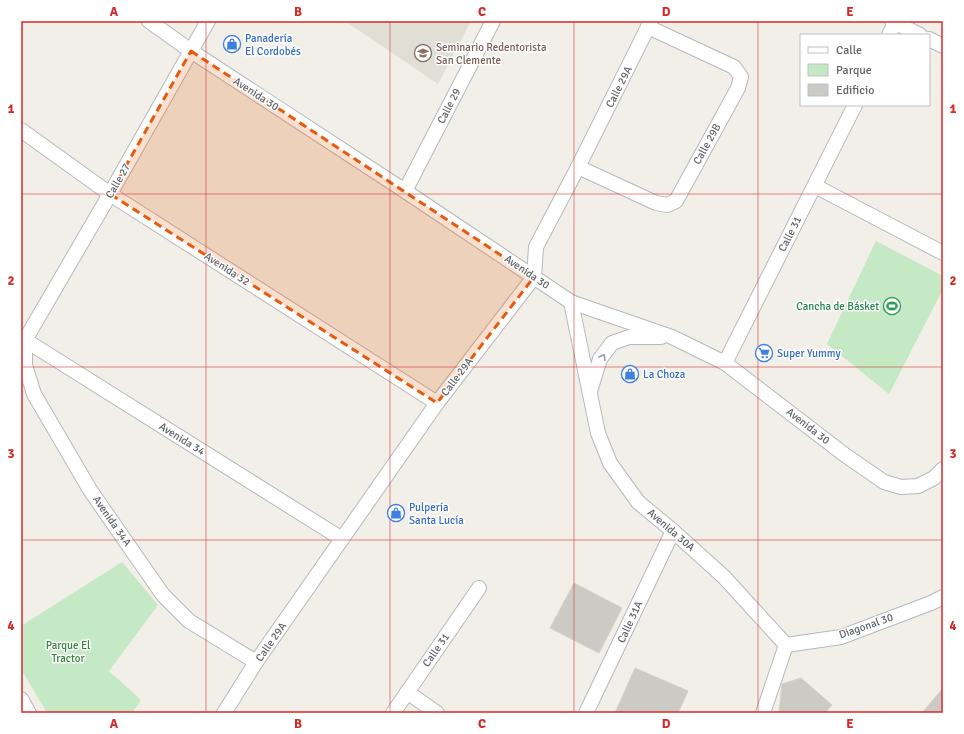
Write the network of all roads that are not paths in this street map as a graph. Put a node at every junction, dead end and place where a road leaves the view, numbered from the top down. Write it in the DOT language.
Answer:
graph roads {
  1 [pos="149,21"];
  2 [pos="208,21"];
  3 [pos="493,21"];
  4 [pos="650,24"];
  5 [pos="893,25"];
  6 [pos="917,34"];
  7 [pos="930,40"];
  8 [pos="943,46"];
  9 [pos="191,51"];
  10 [pos="855,106"];
  11 [pos="21,130"];
  12 [pos="578,167"];
  13 [pos="815,186"];
  14 [pos="405,191"];
  15 [pos="110,194"];
  16 [pos="943,253"];
  17 [pos="534,277"];
  18 [pos="571,302"];
  19 [pos="672,337"];
  20 [pos="23,339"];
  21 [pos="725,363"];
  22 [pos="590,394"];
  23 [pos="437,403"];
  24 [pos="943,469"];
  25 [pos="673,531"];
  26 [pos="342,540"];
  27 [pos="479,588"];
  28 [pos="943,597"];
  29 [pos="786,645"];
  30 [pos="256,662"];
  31 [pos="407,692"];
  32 [pos="21,699"];
  33 [pos="29,713"];
  34 [pos="224,713"];
  35 [pos="393,713"];
  36 [pos="437,713"];
  37 [pos="586,713"];
  38 [pos="763,713"];
  1 -- 9 [label="street, Avenida 30"];
  2 -- 9 [label="street, Calle 27"];
  3 -- 14 [label="street, Calle 29"];
  4 -- 12 [label="street, Calle 29A"];
  4 -- 12 [label="street, Calle 29B"];
  5 -- 6 [label="street"];
  7 -- 8 [label="street"];
  9 -- 14 [label="street, Avenida 30"];
  9 -- 15 [label="street, Calle 27"];
  10 -- 13 [label="street, Calle 31"];
  11 -- 15 [label="street, Avenida 32"];
  12 -- 17 [label="street, Calle 29A"];
  13 -- 16 [label="street"];
  13 -- 21 [label="street, Calle 31"];
  14 -- 17 [label="street, Avenida 30"];
  15 -- 20 [label="street, Calle 27"];
  15 -- 23 [label="street, Avenida 32"];
  17 -- 18 [label="street, Avenida 30"];
  17 -- 23 [label="street, Calle 29A"];
  18 -- 19 [label="street, Avenida 30"];
  18 -- 22 [label="street, Avenida 30A"];
  19 -- 21 [label="street, Avenida 30"];
  22 -- 19 [label="street, Avenida 30A, one-way"];
  20 -- 26 [label="street, Avenida 34"];
  20 -- 30 [label="street, Avenida 34A"];
  21 -- 24 [label="street, Avenida 30"];
  22 -- 25 [label="street, Avenida 30A"];
  23 -- 26 [label="street, Calle 29A"];
  25 -- 29 [label="street, Avenida 30A"];
  25 -- 37 [label="street, Calle 31A"];
  26 -- 30 [label="street, Calle 29A"];
  27 -- 31 [label="street, Calle 31"];
  28 -- 29 [label="street, Diagonal 30"];
  29 -- 38 [label="street"];
  30 -- 34 [label="street, Calle 29A"];
  31 -- 35 [label="street, Calle 31"];
  31 -- 36 [label="street"];
  32 -- 33 [label="street"];
}
